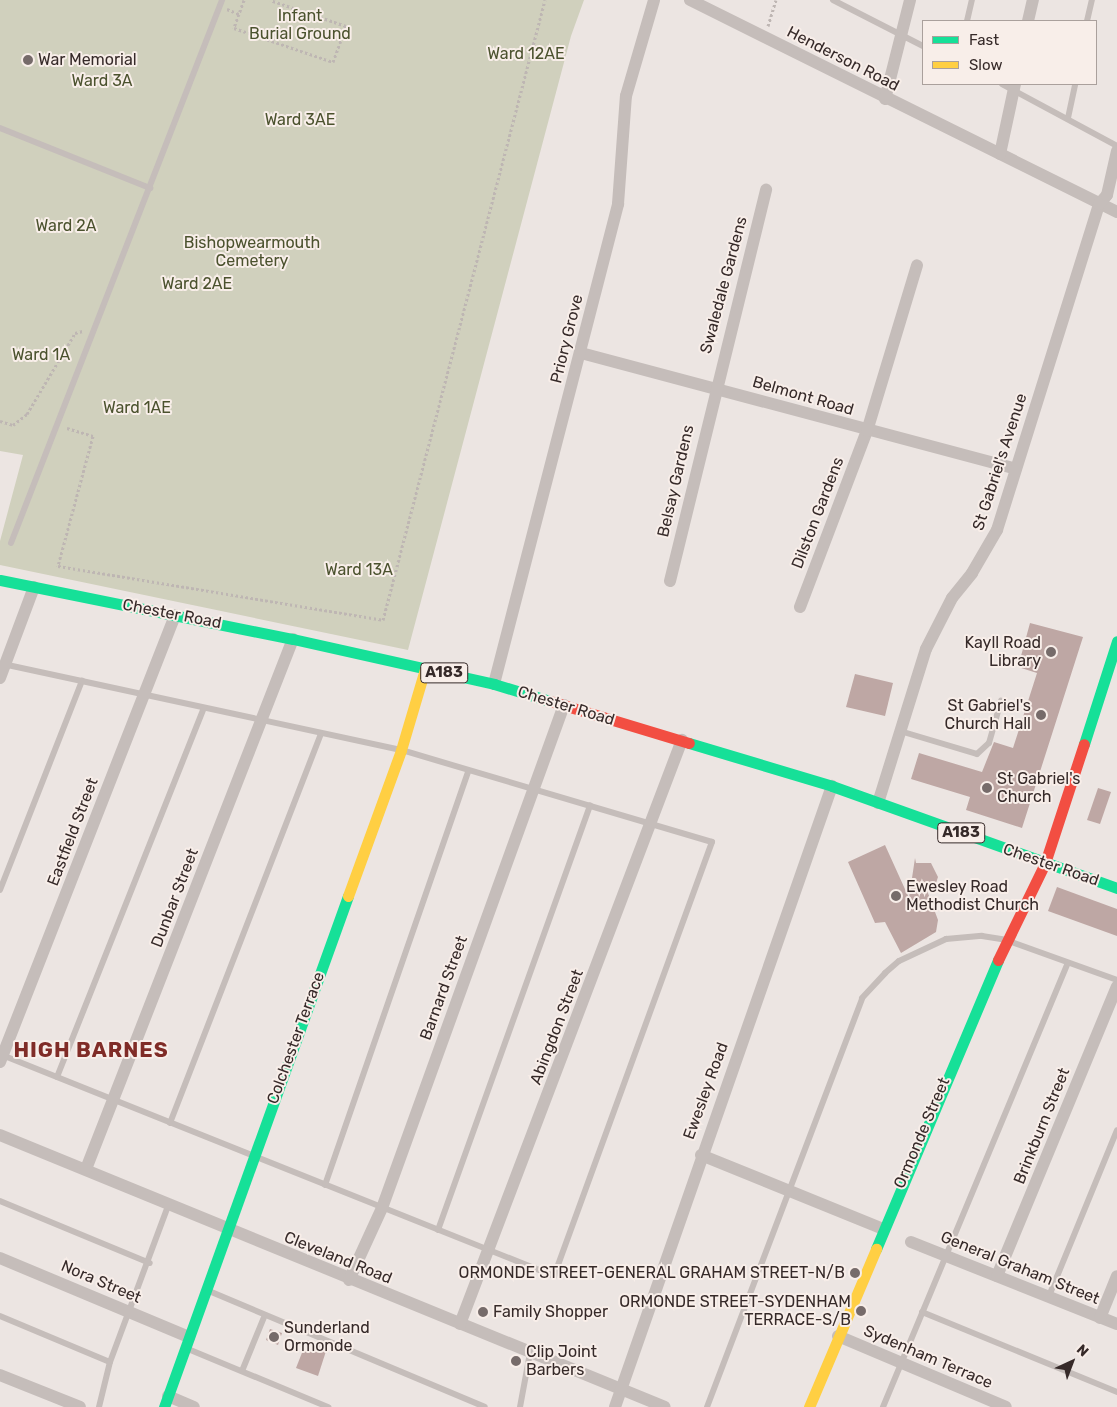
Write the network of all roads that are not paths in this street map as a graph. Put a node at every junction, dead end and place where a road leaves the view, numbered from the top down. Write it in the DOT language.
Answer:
graph roads {
  1 [pos="222,0"];
  2 [pos="654,0"];
  3 [pos="690,0"];
  4 [pos="910,0"];
  5 [pos="972,0"];
  6 [pos="1032,0"];
  7 [pos="1092,0"];
  8 [pos="836,1"];
  9 [pos="967,20"];
  10 [pos="1028,20"];
  11 [pos="1088,20"];
  12 [pos="902,36"];
  13 [pos="922,46"];
  14 [pos="1075,85"];
  15 [pos="1015,87"];
  16 [pos="885,99"];
  17 [pos="1068,118"];
  18 [pos="0,128"];
  19 [pos="1117,146"];
  20 [pos="1117,152"];
  21 [pos="1000,154"];
  22 [pos="150,188"];
  23 [pos="766,190"];
  24 [pos="1099,204"];
  25 [pos="1117,212"];
  26 [pos="917,266"];
  27 [pos="581,352"];
  28 [pos="714,387"];
  29 [pos="866,431"];
  30 [pos="1016,469"];
  31 [pos="12,543"];
  32 [pos="0,580"];
  33 [pos="670,581"];
  34 [pos="34,587"];
  35 [pos="800,607"];
  36 [pos="175,615"];
  37 [pos="294,639"];
  38 [pos="1117,641"];
  39 [pos="3,663"];
  40 [pos="425,669"];
  41 [pos="0,678"];
  42 [pos="82,681"];
  43 [pos="494,684"];
  44 [pos="144,694"];
  45 [pos="1001,701"];
  46 [pos="564,705"];
  47 [pos="204,708"];
  48 [pos="262,720"];
  49 [pos="900,731"];
  50 [pos="321,733"];
  51 [pos="682,740"];
  52 [pos="401,750"];
  53 [pos="468,773"];
  54 [pos="832,786"];
  55 [pos="534,788"];
  56 [pos="878,803"];
  57 [pos="590,805"];
  58 [pos="652,824"];
  59 [pos="1045,863"];
  60 [pos="1117,888"];
  61 [pos="0,890"];
  62 [pos="1006,940"];
  63 [pos="1068,963"];
  64 [pos="1117,980"];
  65 [pos="1117,987"];
  66 [pos="1,1057"];
  67 [pos="57,1078"];
  68 [pos="113,1100"];
  69 [pos="170,1123"];
  70 [pos="1117,1130"];
  71 [pos="0,1135"];
  72 [pos="701,1155"];
  73 [pos="253,1156"];
  74 [pos="86,1169"];
  75 [pos="325,1185"];
  76 [pos="790,1192"];
  77 [pos="0,1202"];
  78 [pos="169,1203"];
  79 [pos="382,1208"];
  80 [pos="881,1228"];
  81 [pos="228,1230"];
  82 [pos="438,1230"];
  83 [pos="911,1242"];
  84 [pos="490,1251"];
  85 [pos="945,1255"];
  86 [pos="0,1258"];
  87 [pos="150,1263"];
  88 [pos="998,1276"];
  89 [pos="1117,1276"];
  90 [pos="349,1280"];
  91 [pos="205,1290"];
  92 [pos="1049,1296"];
  93 [pos="128,1311"];
  94 [pos="922,1312"];
  95 [pos="0,1316"];
  96 [pos="264,1317"];
  97 [pos="1100,1318"];
  98 [pos="460,1324"];
  99 [pos="1117,1324"];
  100 [pos="838,1336"];
  101 [pos="187,1342"];
  102 [pos="530,1353"];
  103 [pos="110,1362"];
  104 [pos="902,1363"];
  105 [pos="242,1371"];
  106 [pos="0,1375"];
  107 [pos="619,1388"];
  108 [pos="1117,1392"];
  109 [pos="166,1401"];
  110 [pos="80,1407"];
  111 [pos="99,1407"];
  112 [pos="194,1407"];
  113 [pos="328,1407"];
  114 [pos="485,1407"];
  115 [pos="520,1407"];
  116 [pos="615,1407"];
  117 [pos="665,1407"];
  118 [pos="707,1407"];
  119 [pos="809,1407"];
  120 [pos="883,1407"];
  121 [pos="1006,1407"];
  1 -- 22 [label="lane"];
  2 -- 27 [label="street, Priory Grove"];
  3 -- 16 [label="street, Henderson Road"];
  4 -- 12 [label="street"];
  5 -- 9 [label="lane"];
  6 -- 10 [label="street"];
  7 -- 11 [label="lane"];
  8 -- 12 [label="lane"];
  12 -- 13 [label="lane"];
  12 -- 16 [label="street"];
  14 -- 17 [label="lane"];
  15 -- 17 [label="lane"];
  15 -- 21 [label="street"];
  16 -- 21 [label="street, Henderson Road"];
  17 -- 19 [label="lane"];
  18 -- 22 [label="lane"];
  20 -- 24 [label="street, St Gabriel's Avenue"];
  21 -- 24 [label="street, Henderson Road"];
  22 -- 31 [label="lane"];
  23 -- 28 [label="street, Swaledale Gardens"];
  24 -- 25 [label="street, Henderson Road"];
  24 -- 30 [label="street, St Gabriel's Avenue"];
  26 -- 29 [label="street, Dilston Gardens"];
  27 -- 28 [label="street, Belmont Road"];
  27 -- 43 [label="street, Priory Grove"];
  28 -- 29 [label="street, Belmont Road"];
  28 -- 33 [label="street, Belsay Gardens"];
  29 -- 30 [label="street, Belmont Road"];
  29 -- 35 [label="street, Dilston Gardens"];
  30 -- 49 [label="street, St Gabriel's Avenue"];
  32 -- 34 [label="street, Chester Road / A183"];
  34 -- 36 [label="street, Chester Road / A183"];
  34 -- 39 [label="street"];
  36 -- 37 [label="street, Chester Road / A183"];
  36 -- 44 [label="street, Eastfield Street"];
  37 -- 40 [label="street, Chester Road / A183"];
  37 -- 48 [label="street, Dunbar Street"];
  38 -- 59 [label="street, Ormonde Street"];
  39 -- 41 [label="street"];
  39 -- 42 [label="lane"];
  40 -- 43 [label="street, Chester Road / A183"];
  40 -- 52 [label="street, Colchester Terrace"];
  42 -- 44 [label="lane"];
  42 -- 61 [label="lane"];
  43 -- 46 [label="street, Chester Road / A183"];
  44 -- 47 [label="lane"];
  44 -- 66 [label="street, Eastfield Street"];
  45 -- 49 [label="lane"];
  46 -- 51 [label="street, Chester Road / A183"];
  46 -- 55 [label="street, Barnard Street"];
  47 -- 48 [label="lane"];
  47 -- 67 [label="lane"];
  48 -- 50 [label="lane"];
  48 -- 68 [label="street, Dunbar Street"];
  49 -- 56 [label="street, St Gabriel's Avenue"];
  50 -- 52 [label="lane"];
  50 -- 69 [label="lane"];
  51 -- 54 [label="street, Chester Road / A183"];
  51 -- 58 [label="street, Abingdon Street"];
  52 -- 53 [label="lane"];
  52 -- 73 [label="street, Colchester Terrace"];
  53 -- 55 [label="lane"];
  53 -- 75 [label="lane"];
  54 -- 56 [label="street, Chester Road / A183"];
  54 -- 72 [label="street, Ewesley Road"];
  55 -- 57 [label="lane"];
  55 -- 79 [label="street, Barnard Street"];
  56 -- 59 [label="street, Chester Road / A183"];
  57 -- 58 [label="lane"];
  57 -- 82 [label="lane"];
  58 -- 84 [label="street, Abingdon Street"];
  58 -- 84 [label="lane"];
  59 -- 60 [label="street, Chester Road / A183"];
  59 -- 62 [label="street, Ormonde Street"];
  62 -- 63 [label="lane"];
  62 -- 76 [label="lane"];
  62 -- 80 [label="street, Ormonde Street"];
  63 -- 64 [label="lane"];
  63 -- 85 [label="lane"];
  65 -- 88 [label="street, Brinkburn Street"];
  66 -- 67 [label="lane"];
  67 -- 68 [label="lane"];
  68 -- 69 [label="lane"];
  68 -- 74 [label="street, Dunbar Street"];
  69 -- 73 [label="lane"];
  70 -- 92 [label="lane"];
  71 -- 74 [label="street, Cleveland Road"];
  72 -- 76 [label="street"];
  72 -- 107 [label="street, Ewesley Road"];
  73 -- 75 [label="lane"];
  73 -- 81 [label="street, Colchester Terrace"];
  74 -- 78 [label="street, Cleveland Road"];
  75 -- 79 [label="lane"];
  76 -- 80 [label="street"];
  76 -- 118 [label="lane"];
  77 -- 87 [label="lane"];
  78 -- 81 [label="street, Cleveland Road"];
  78 -- 87 [label="lane"];
  79 -- 82 [label="lane"];
  79 -- 90 [label="street, Barnard Street"];
  80 -- 100 [label="street, Ormonde Street"];
  81 -- 90 [label="street, Cleveland Road"];
  81 -- 91 [label="street, Colchester Terrace"];
  82 -- 84 [label="lane"];
  83 -- 85 [label="street, General Graham Street"];
  84 -- 98 [label="street, Abingdon Street"];
  85 -- 88 [label="street, General Graham Street"];
  85 -- 94 [label="lane"];
  86 -- 93 [label="street, Nora Street"];
  87 -- 93 [label="lane"];
  88 -- 92 [label="street, General Graham Street"];
  89 -- 97 [label="street"];
  90 -- 98 [label="street, Cleveland Road"];
  91 -- 96 [label="lane"];
  91 -- 101 [label="street, Colchester Terrace"];
  92 -- 97 [label="street, General Graham Street"];
  93 -- 101 [label="street, Nora Street"];
  93 -- 103 [label="lane"];
  94 -- 104 [label="lane"];
  94 -- 108 [label="lane"];
  95 -- 103 [label="lane"];
  96 -- 105 [label="lane"];
  96 -- 114 [label="lane"];
  97 -- 99 [label="street, General Graham Street"];
  98 -- 102 [label="street, Cleveland Road"];
  100 -- 104 [label="street, Sydenham Terrace"];
  100 -- 119 [label="street, Ormonde Street"];
  101 -- 105 [label="lane"];
  101 -- 109 [label="street, Colchester Terrace"];
  102 -- 107 [label="street, Cleveland Road"];
  102 -- 115 [label="lane"];
  103 -- 111 [label="lane"];
  104 -- 120 [label="lane"];
  104 -- 121 [label="street, Sydenham Terrace"];
  105 -- 113 [label="lane"];
  106 -- 110 [label="street"];
  107 -- 116 [label="street, Ewesley Road"];
  107 -- 117 [label="street, Cleveland Road"];
  109 -- 112 [label="street"];
}
